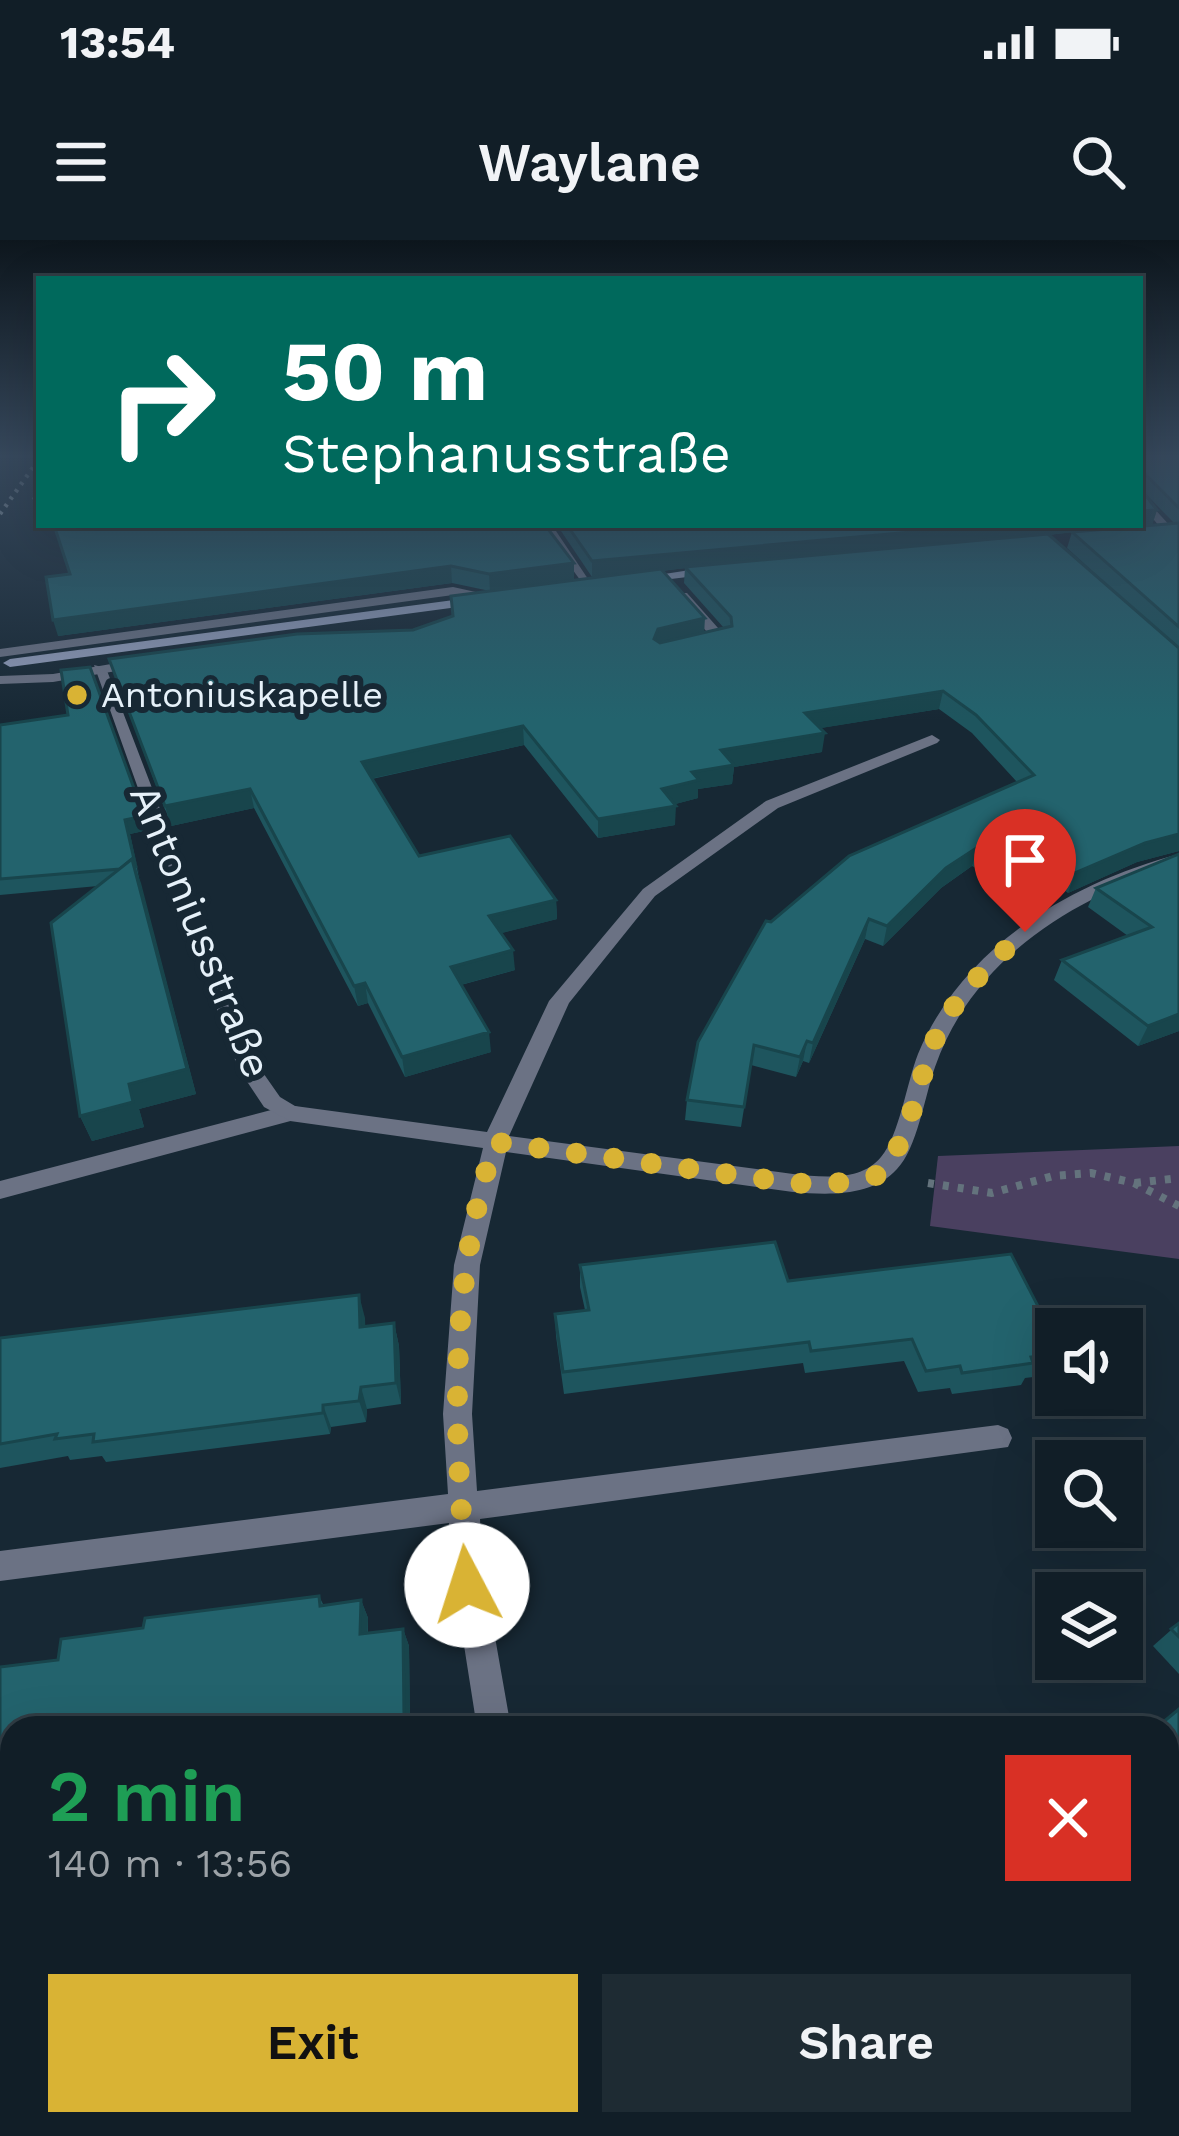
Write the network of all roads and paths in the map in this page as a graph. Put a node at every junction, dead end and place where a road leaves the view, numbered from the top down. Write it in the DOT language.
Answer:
graph roads {
  1 [pos="559,542"];
  2 [pos="730,569"];
  3 [pos="665,576"];
  4 [pos="627,580"];
  5 [pos="608,583"];
  6 [pos="590,585"];
  7 [pos="566,588"];
  8 [pos="520,595"];
  9 [pos="497,598"];
  10 [pos="440,606"];
  11 [pos="445,626"];
  12 [pos="320,639"];
  13 [pos="682,649"];
  14 [pos="5,658"];
  15 [pos="99,668"];
  16 [pos="0,680"];
  17 [pos="932,740"];
  18 [pos="1179,859"];
  19 [pos="290,1113"];
  20 [pos="495,1142"];
  21 [pos="879,1175"];
  22 [pos="1179,1178"];
  23 [pos="1134,1183"];
  24 [pos="0,1190"];
  25 [pos="1179,1206"];
  26 [pos="998,1438"];
  27 [pos="460,1509"];
  28 [pos="0,1567"];
  29 [pos="492,1716"];
  1 -- 6 [label="street"];
  2 -- 3 [label="street"];
  3 -- 4 [label="street"];
  3 -- 13 [label="street"];
  5 -- 6 [label="street"];
  6 -- 7 [label="street"];
  8 -- 9 [label="street"];
  9 -- 10 [label="street"];
  9 -- 14 [label="street"];
  10 -- 11 [label="street"];
  10 -- 14 [label="street"];
  12 -- 15 [label="street"];
  15 -- 16 [label="street"];
  15 -- 19 [label="street, Antoniusstraße"];
  17 -- 20 [label="street"];
  18 -- 21 [label="street"];
  19 -- 20 [label="street, Antoniusstraße"];
  19 -- 24 [label="street"];
  20 -- 21 [label="street, Antoniusstraße"];
  20 -- 27 [label="street"];
  21 -- 23 [label="path"];
  22 -- 23 [label="path"];
  23 -- 25 [label="path"];
  26 -- 27 [label="street"];
  27 -- 28 [label="street"];
  27 -- 29 [label="street"];
}
